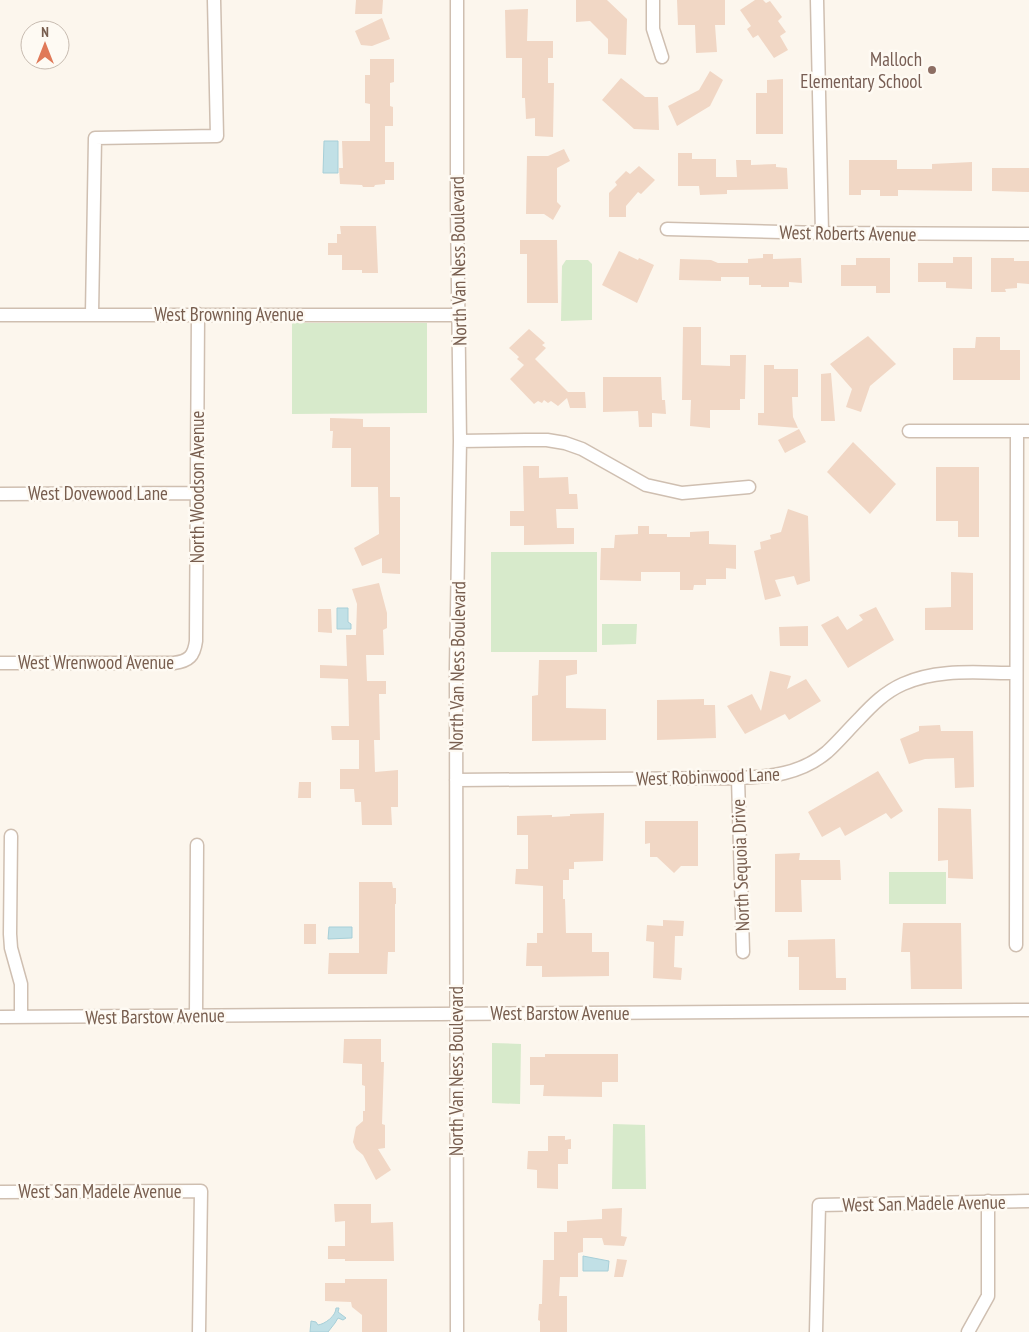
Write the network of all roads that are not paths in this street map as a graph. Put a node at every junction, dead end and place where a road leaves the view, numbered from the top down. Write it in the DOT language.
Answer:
graph roads {
  1 [pos="214,0"];
  2 [pos="457,0"];
  3 [pos="653,0"];
  4 [pos="817,0"];
  5 [pos="662,57"];
  6 [pos="667,229"];
  7 [pos="822,233"];
  8 [pos="1029,234"];
  9 [pos="92,314"];
  10 [pos="198,314"];
  11 [pos="0,315"];
  12 [pos="459,315"];
  13 [pos="908,431"];
  14 [pos="1023,431"];
  15 [pos="460,441"];
  16 [pos="749,487"];
  17 [pos="196,493"];
  18 [pos="0,494"];
  19 [pos="190,658"];
  20 [pos="0,663"];
  21 [pos="1016,673"];
  22 [pos="738,778"];
  23 [pos="456,780"];
  24 [pos="11,836"];
  25 [pos="197,845"];
  26 [pos="1016,945"];
  27 [pos="742,952"];
  28 [pos="1029,1010"];
  29 [pos="455,1014"];
  30 [pos="196,1015"];
  31 [pos="0,1017"];
  32 [pos="21,1017"];
  33 [pos="0,1192"];
  34 [pos="988,1201"];
  35 [pos="1029,1201"];
  36 [pos="199,1332"];
  37 [pos="456,1332"];
  38 [pos="816,1332"];
  39 [pos="968,1332"];
  1 -- 9 [label="street"];
  2 -- 12 [label="street, North Van Ness Boulevard"];
  3 -- 5 [label="street"];
  4 -- 7 [label="street"];
  6 -- 7 [label="street, West Roberts Avenue"];
  7 -- 8 [label="street, West Roberts Avenue"];
  9 -- 10 [label="street, West Browning Avenue"];
  9 -- 11 [label="street, West Browning Avenue"];
  10 -- 12 [label="street, West Browning Avenue"];
  10 -- 17 [label="street, North Woodson Avenue"];
  12 -- 15 [label="street, North Van Ness Boulevard"];
  13 -- 14 [label="street"];
  14 -- 21 [label="street"];
  15 -- 16 [label="street"];
  15 -- 23 [label="street, North Van Ness Boulevard"];
  17 -- 18 [label="street, West Dovewood Lane"];
  17 -- 19 [label="street, North Woodson Avenue"];
  19 -- 20 [label="street, West Wrenwood Avenue"];
  21 -- 22 [label="street, West Robinwood Lane"];
  21 -- 26 [label="street"];
  22 -- 23 [label="street, West Robinwood Lane"];
  22 -- 27 [label="street, North Sequoia Drive"];
  23 -- 29 [label="street, North Van Ness Boulevard"];
  24 -- 32 [label="street"];
  25 -- 30 [label="street"];
  28 -- 29 [label="street, West Barstow Avenue"];
  29 -- 30 [label="street, West Barstow Avenue"];
  29 -- 37 [label="street, North Van Ness Boulevard"];
  30 -- 32 [label="street, West Barstow Avenue"];
  31 -- 32 [label="street, West Barstow Avenue"];
  33 -- 36 [label="street, West San Madele Avenue"];
  34 -- 35 [label="street, West San Madele Avenue"];
  34 -- 38 [label="street, West San Madele Avenue"];
  34 -- 39 [label="street"];
}
